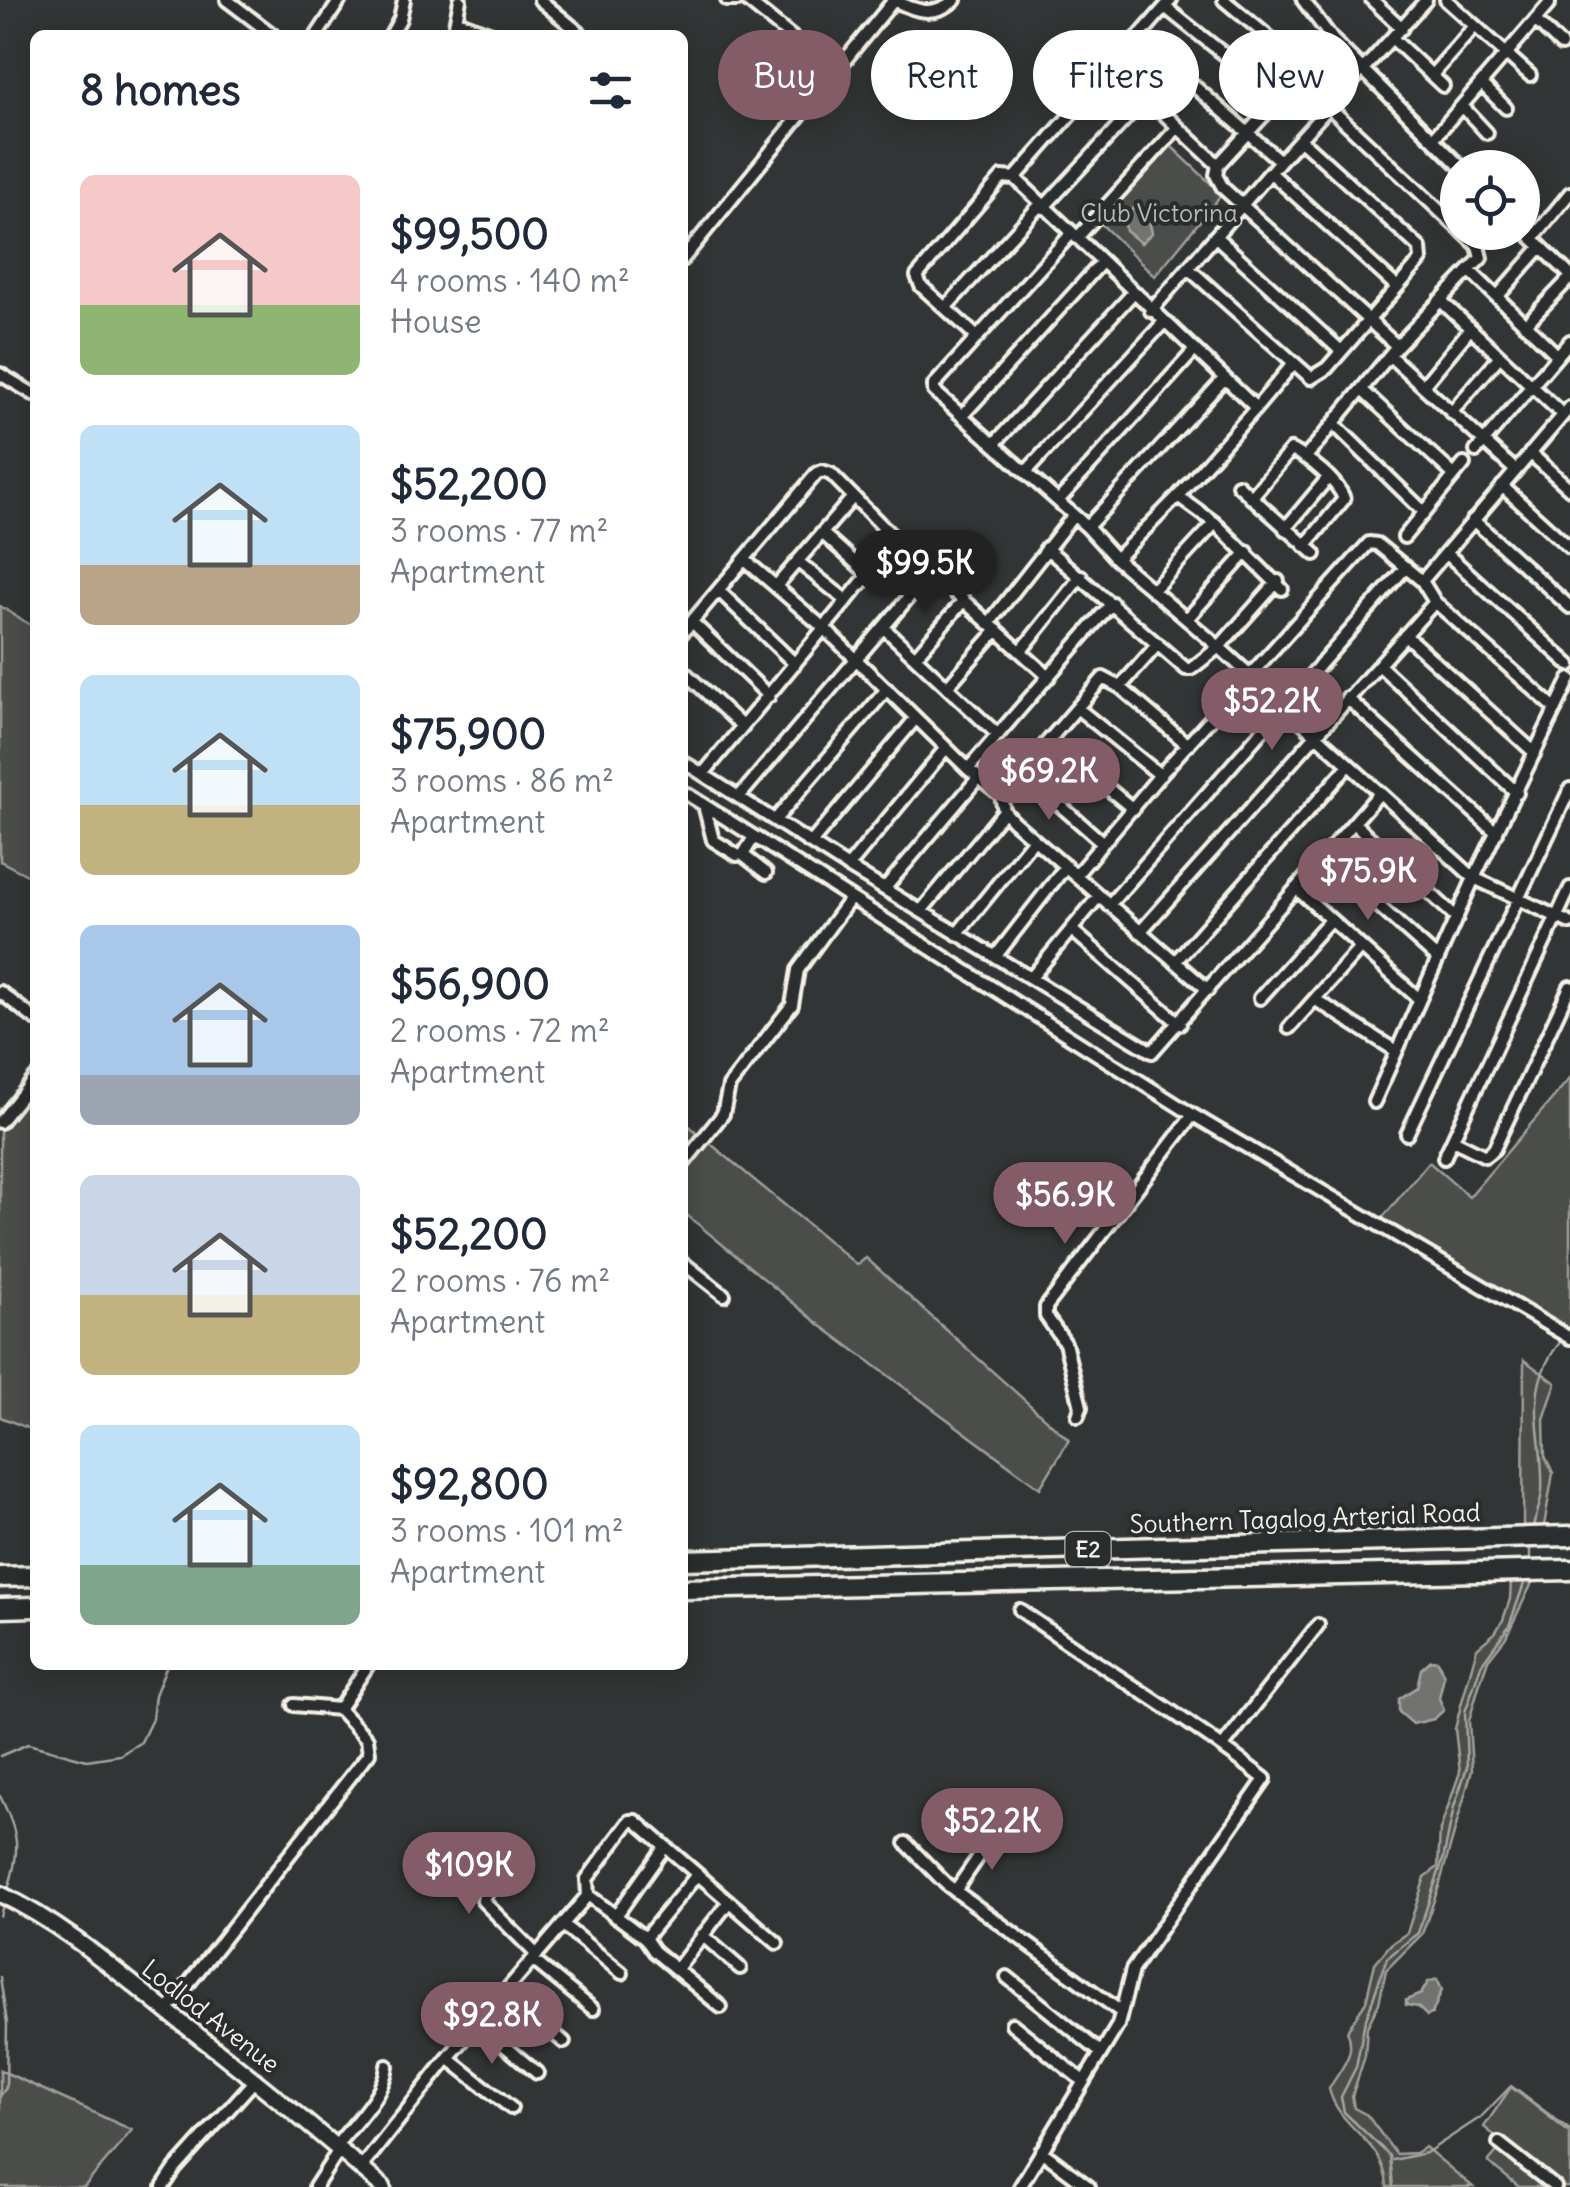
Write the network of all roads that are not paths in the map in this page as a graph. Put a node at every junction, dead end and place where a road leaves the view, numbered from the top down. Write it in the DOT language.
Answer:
graph roads {
  1 [pos="227,0"];
  2 [pos="340,0"];
  3 [pos="404,0"];
  4 [pos="460,0"];
  5 [pos="540,0"];
  6 [pos="727,0"];
  7 [pos="738,0"];
  8 [pos="746,0"];
  9 [pos="956,0"];
  10 [pos="1224,0"];
  11 [pos="1303,0"];
  12 [pos="1372,0"];
  13 [pos="1426,0"];
  14 [pos="1446,0"];
  15 [pos="1168,3"];
  16 [pos="1548,4"];
  17 [pos="458,20"];
  18 [pos="1536,20"];
  19 [pos="1475,26"];
  20 [pos="1402,28"];
  21 [pos="266,30"];
  22 [pos="320,30"];
  23 [pos="394,30"];
  24 [pos="455,30"];
  25 [pos="482,30"];
  26 [pos="576,30"];
  27 [pos="783,30"];
  28 [pos="1144,30"];
  29 [pos="1260,30"];
  30 [pos="1326,30"];
  31 [pos="1392,38"];
  32 [pos="1562,45"];
  33 [pos="1219,47"];
  34 [pos="851,52"];
  35 [pos="1506,54"];
  36 [pos="1359,64"];
  37 [pos="1364,69"];
  38 [pos="1359,74"];
  39 [pos="1432,75"];
  40 [pos="1530,75"];
  41 [pos="1482,84"];
  42 [pos="1443,86"];
  43 [pos="1199,89"];
  44 [pos="1462,106"];
  45 [pos="1506,108"];
  46 [pos="796,120"];
  47 [pos="1064,120"];
  48 [pos="1124,120"];
  49 [pos="1169,120"];
  50 [pos="1260,120"];
  51 [pos="1317,120"];
  52 [pos="1341,120"];
  53 [pos="1177,128"];
  54 [pos="1249,132"];
  55 [pos="1487,133"];
  56 [pos="1300,139"];
  57 [pos="1433,139"];
  58 [pos="1444,150"];
  59 [pos="1280,161"];
  60 [pos="1218,166"];
  61 [pos="1271,173"];
  62 [pos="1014,178"];
  63 [pos="1570,193"];
  64 [pos="1242,204"];
  65 [pos="1560,205"];
  66 [pos="1042,207"];
  67 [pos="1440,212"];
  68 [pos="1570,215"];
  69 [pos="1074,236"];
  70 [pos="1216,236"];
  71 [pos="1540,237"];
  72 [pos="1540,245"];
  73 [pos="1479,250"];
  74 [pos="1531,250"];
  75 [pos="688,253"];
  76 [pos="1102,262"];
  77 [pos="1188,268"];
  78 [pos="1470,271"];
  79 [pos="1570,276"];
  80 [pos="1396,286"];
  81 [pos="1133,293"];
  82 [pos="1497,297"];
  83 [pos="1440,300"];
  84 [pos="945,308"];
  85 [pos="1152,311"];
  86 [pos="1368,317"];
  87 [pos="1164,322"];
  88 [pos="1525,326"];
  89 [pos="1470,330"];
  90 [pos="976,336"];
  91 [pos="1570,341"];
  92 [pos="1341,351"];
  93 [pos="1394,351"];
  94 [pos="1194,352"];
  95 [pos="1557,355"];
  96 [pos="1498,358"];
  97 [pos="1293,364"];
  98 [pos="0,374"];
  99 [pos="1224,378"];
  100 [pos="1423,386"];
  101 [pos="1530,387"];
  102 [pos="1363,391"];
  103 [pos="30,392"];
  104 [pos="1256,408"];
  105 [pos="1451,413"];
  106 [pos="962,415"];
  107 [pos="1564,415"];
  108 [pos="1334,424"];
  109 [pos="1570,432"];
  110 [pos="994,442"];
  111 [pos="1480,447"];
  112 [pos="1530,453"];
  113 [pos="1305,458"];
  114 [pos="1464,464"];
  115 [pos="1515,470"];
  116 [pos="1026,472"];
  117 [pos="1454,475"];
  118 [pos="1328,479"];
  119 [pos="1238,485"];
  120 [pos="1502,486"];
  121 [pos="1570,489"];
  122 [pos="1178,496"];
  123 [pos="853,497"];
  124 [pos="1251,498"];
  125 [pos="1058,501"];
  126 [pos="1423,511"];
  127 [pos="1073,516"];
  128 [pos="1473,520"];
  129 [pos="1215,523"];
  130 [pos="1087,527"];
  131 [pos="1285,529"];
  132 [pos="822,533"];
  133 [pos="1404,537"];
  134 [pos="1046,548"];
  135 [pos="1570,548"];
  136 [pos="1248,552"];
  137 [pos="1446,553"];
  138 [pos="1116,559"];
  139 [pos="746,560"];
  140 [pos="798,561"];
  141 [pos="1406,567"];
  142 [pos="868,574"];
  143 [pos="1081,576"];
  144 [pos="1422,582"];
  145 [pos="776,586"];
  146 [pos="1154,589"];
  147 [pos="718,591"];
  148 [pos="964,600"];
  149 [pos="847,601"];
  150 [pos="1434,602"];
  151 [pos="1112,603"];
  152 [pos="1570,607"];
  153 [pos="1187,619"];
  154 [pos="692,622"];
  155 [pos="688,626"];
  156 [pos="994,626"];
  157 [pos="884,628"];
  158 [pos="825,629"];
  159 [pos="1405,635"];
  160 [pos="1158,644"];
  161 [pos="1220,647"];
  162 [pos="1021,651"];
  163 [pos="915,656"];
  164 [pos="855,660"];
  165 [pos="795,664"];
  166 [pos="1379,664"];
  167 [pos="1570,664"];
  168 [pos="688,676"];
  169 [pos="1048,677"];
  170 [pos="1252,677"];
  171 [pos="1570,679"];
  172 [pos="1120,687"];
  173 [pos="947,688"];
  174 [pos="886,689"];
  175 [pos="770,696"];
  176 [pos="1347,698"];
  177 [pos="1283,707"];
  178 [pos="1078,708"];
  179 [pos="1556,709"];
  180 [pos="916,718"];
  181 [pos="743,726"];
  182 [pos="998,735"];
  183 [pos="1315,735"];
  184 [pos="1049,740"];
  185 [pos="1188,745"];
  186 [pos="946,748"];
  187 [pos="1535,754"];
  188 [pos="688,764"];
  189 [pos="1349,765"];
  190 [pos="968,769"];
  191 [pos="1022,772"];
  192 [pos="703,774"];
  193 [pos="1160,775"];
  194 [pos="980,777"];
  195 [pos="1570,788"];
  196 [pos="1517,793"];
  197 [pos="1380,794"];
  198 [pos="688,795"];
  199 [pos="1002,795"];
  200 [pos="739,796"];
  201 [pos="704,806"];
  202 [pos="1133,810"];
  203 [pos="1004,811"];
  204 [pos="775,820"];
  205 [pos="1354,823"];
  206 [pos="1497,833"];
  207 [pos="754,838"];
  208 [pos="1034,839"];
  209 [pos="811,843"];
  210 [pos="1104,843"];
  211 [pos="737,855"];
  212 [pos="1325,858"];
  213 [pos="1066,866"];
  214 [pos="848,867"];
  215 [pos="766,874"];
  216 [pos="1076,875"];
  217 [pos="1474,878"];
  218 [pos="885,888"];
  219 [pos="1570,888"];
  220 [pos="1298,890"];
  221 [pos="1099,896"];
  222 [pos="850,899"];
  223 [pos="1519,900"];
  224 [pos="1109,905"];
  225 [pos="921,911"];
  226 [pos="1556,916"];
  227 [pos="1456,918"];
  228 [pos="1330,920"];
  229 [pos="1570,923"];
  230 [pos="1072,930"];
  231 [pos="1140,932"];
  232 [pos="957,934"];
  233 [pos="1360,948"];
  234 [pos="995,957"];
  235 [pos="1438,959"];
  236 [pos="1175,962"];
  237 [pos="1031,978"];
  238 [pos="1570,987"];
  239 [pos="1208,990"];
  240 [pos="0,992"];
  241 [pos="1260,998"];
  242 [pos="1419,999"];
  243 [pos="1316,1000"];
  244 [pos="30,1015"];
  245 [pos="1180,1024"];
  246 [pos="1290,1028"];
  247 [pos="1396,1051"];
  248 [pos="30,1084"];
  249 [pos="1374,1102"];
  250 [pos="1193,1115"];
  251 [pos="0,1122"];
  252 [pos="1407,1134"];
  253 [pos="1452,1140"];
  254 [pos="688,1158"];
  255 [pos="1444,1158"];
  256 [pos="688,1267"];
  257 [pos="724,1295"];
  258 [pos="1566,1336"];
  259 [pos="1078,1416"];
  260 [pos="1570,1536"];
  261 [pos="688,1560"];
  262 [pos="1570,1570"];
  263 [pos="30,1576"];
  264 [pos="0,1577"];
  265 [pos="688,1589"];
  266 [pos="30,1607"];
  267 [pos="0,1608"];
  268 [pos="1020,1610"];
  269 [pos="1318,1624"];
  270 [pos="365,1670"];
  271 [pos="294,1705"];
  272 [pos="339,1709"];
  273 [pos="1223,1746"];
  274 [pos="996,1833"];
  275 [pos="906,1842"];
  276 [pos="664,1848"];
  277 [pos="510,1868"];
  278 [pos="696,1876"];
  279 [pos="955,1890"];
  280 [pos="0,1894"];
  281 [pos="588,1896"];
  282 [pos="728,1904"];
  283 [pos="615,1916"];
  284 [pos="563,1925"];
  285 [pos="702,1936"];
  286 [pos="645,1938"];
  287 [pos="777,1944"];
  288 [pos="535,1958"];
  289 [pos="740,1968"];
  290 [pos="676,1970"];
  291 [pos="622,1972"];
  292 [pos="1008,1977"];
  293 [pos="505,1993"];
  294 [pos="721,2007"];
  295 [pos="593,2009"];
  296 [pos="167,2011"];
  297 [pos="1121,2012"];
  298 [pos="479,2024"];
  299 [pos="1012,2024"];
  300 [pos="564,2042"];
  301 [pos="1100,2052"];
  302 [pos="453,2057"];
  303 [pos="388,2066"];
  304 [pos="537,2073"];
  305 [pos="256,2079"];
  306 [pos="1083,2080"];
  307 [pos="511,2108"];
  308 [pos="1498,2142"];
  309 [pos="337,2149"];
  310 [pos="1040,2151"];
  311 [pos="363,2170"];
  312 [pos="163,2187"];
  313 [pos="314,2187"];
  314 [pos="383,2187"];
  315 [pos="1020,2187"];
  316 [pos="1089,2187"];
  317 [pos="1554,2187"];
  1 -- 21 [label="street"];
  2 -- 22 [label="street"];
  3 -- 23 [label="street"];
  4 -- 17 [label="street"];
  5 -- 26 [label="street"];
  6 -- 7 [label="street"];
  8 -- 27 [label="street"];
  9 -- 34 [label="street"];
  10 -- 29 [label="street"];
  11 -- 30 [label="street"];
  12 -- 20 [label="street"];
  13 -- 20 [label="street"];
  14 -- 19 [label="street"];
  15 -- 28 [label="street"];
  15 -- 33 [label="street"];
  16 -- 18 [label="street"];
  17 -- 24 [label="street"];
  17 -- 25 [label="street"];
  18 -- 32 [label="street"];
  18 -- 35 [label="street"];
  19 -- 35 [label="street"];
  19 -- 39 [label="street"];
  20 -- 31 [label="street"];
  31 -- 37 [label="street"];
  31 -- 39 [label="street"];
  35 -- 40 [label="street"];
  35 -- 41 [label="street"];
  36 -- 37 [label="street"];
  37 -- 38 [label="street"];
  37 -- 57 [label="street"];
  39 -- 42 [label="street"];
  41 -- 44 [label="street"];
  41 -- 45 [label="street"];
  43 -- 54 [label="street"];
  44 -- 55 [label="street"];
  44 -- 57 [label="street"];
  46 -- 75 [label="street"];
  47 -- 62 [label="street"];
  48 -- 66 [label="street"];
  49 -- 53 [label="street"];
  50 -- 54 [label="street"];
  51 -- 56 [label="street"];
  52 -- 67 [label="street"];
  53 -- 60 [label="street"];
  53 -- 69 [label="street"];
  54 -- 59 [label="street"];
  54 -- 60 [label="street"];
  56 -- 59 [label="street"];
  56 -- 80 [label="street"];
  57 -- 58 [label="street"];
  59 -- 61 [label="street"];
  60 -- 64 [label="street"];
  61 -- 64 [label="street"];
  61 -- 80 [label="street"];
  62 -- 66 [label="street"];
  62 -- 84 [label="street"];
  63 -- 65 [label="street"];
  64 -- 70 [label="street"];
  64 -- 86 [label="street"];
  65 -- 68 [label="street"];
  65 -- 71 [label="street"];
  66 -- 69 [label="street"];
  66 -- 84 [label="street"];
  69 -- 76 [label="street"];
  69 -- 90 [label="street"];
  70 -- 77 [label="street"];
  70 -- 92 [label="street"];
  72 -- 79 [label="street"];
  73 -- 78 [label="street"];
  74 -- 82 [label="street"];
  76 -- 81 [label="street"];
  76 -- 106 [label="street"];
  77 -- 85 [label="street"];
  77 -- 97 [label="street"];
  78 -- 82 [label="street"];
  78 -- 83 [label="street"];
  79 -- 88 [label="street"];
  80 -- 86 [label="street"];
  81 -- 85 [label="street"];
  81 -- 110 [label="street"];
  82 -- 88 [label="street"];
  83 -- 89 [label="street"];
  83 -- 93 [label="street"];
  84 -- 90 [label="street"];
  85 -- 87 [label="street"];
  86 -- 92 [label="street"];
  86 -- 93 [label="street"];
  87 -- 94 [label="street"];
  87 -- 116 [label="street"];
  88 -- 95 [label="street"];
  89 -- 96 [label="street"];
  89 -- 100 [label="street"];
  90 -- 106 [label="street"];
  91 -- 95 [label="street"];
  92 -- 97 [label="street"];
  93 -- 100 [label="street"];
  93 -- 102 [label="street"];
  94 -- 99 [label="street"];
  94 -- 125 [label="street"];
  95 -- 101 [label="street"];
  96 -- 101 [label="street"];
  96 -- 105 [label="street"];
  97 -- 104 [label="street"];
  98 -- 103 [label="street"];
  99 -- 104 [label="street"];
  99 -- 130 [label="street"];
  100 -- 105 [label="street"];
  101 -- 107 [label="street"];
  101 -- 111 [label="street"];
  102 -- 108 [label="street"];
  102 -- 117 [label="street"];
  104 -- 122 [label="street"];
  105 -- 111 [label="street"];
  106 -- 110 [label="street"];
  107 -- 109 [label="street"];
  107 -- 112 [label="street"];
  108 -- 113 [label="street"];
  108 -- 126 [label="street"];
  110 -- 116 [label="street"];
  111 -- 115 [label="street"];
  112 -- 115 [label="street"];
  112 -- 121 [label="street"];
  113 -- 118 [label="street"];
  113 -- 124 [label="street"];
  114 -- 117 [label="street"];
  115 -- 120 [label="street"];
  116 -- 125 [label="street"];
  117 -- 126 [label="street"];
  118 -- 131 [label="street"];
  118 -- 131 [label="street"];
  119 -- 124 [label="street"];
  120 -- 128 [label="street"];
  120 -- 135 [label="street"];
  122 -- 129 [label="street"];
  122 -- 138 [label="street"];
  123 -- 132 [label="street"];
  123 -- 139 [label="street"];
  123 -- 142 [label="street"];
  124 -- 131 [label="street"];
  125 -- 127 [label="street"];
  126 -- 133 [label="street"];
  127 -- 130 [label="street"];
  127 -- 134 [label="street"];
  128 -- 137 [label="street"];
  128 -- 152 [label="street"];
  129 -- 136 [label="street"];
  129 -- 146 [label="street"];
  130 -- 138 [label="street"];
  132 -- 140 [label="street"];
  132 -- 142 [label="street"];
  134 -- 143 [label="street"];
  134 -- 156 [label="street"];
  136 -- 153 [label="street"];
  136 -- 161 [label="street"];
  137 -- 144 [label="street"];
  137 -- 167 [label="street"];
  138 -- 146 [label="street"];
  139 -- 145 [label="street"];
  139 -- 147 [label="street"];
  140 -- 145 [label="street"];
  140 -- 149 [label="street"];
  141 -- 144 [label="street"];
  141 -- 170 [label="street"];
  141 -- 177 [label="street"];
  142 -- 149 [label="street"];
  143 -- 151 [label="street"];
  143 -- 162 [label="street"];
  144 -- 150 [label="street"];
  145 -- 158 [label="street"];
  146 -- 153 [label="street"];
  147 -- 154 [label="street"];
  147 -- 165 [label="street"];
  148 -- 156 [label="street"];
  148 -- 157 [label="street"];
  148 -- 163 [label="street"];
  149 -- 158 [label="street"];
  150 -- 159 [label="street"];
  150 -- 179 [label="street"];
  151 -- 160 [label="street"];
  151 -- 169 [label="street"];
  153 -- 161 [label="street"];
  154 -- 155 [label="street"];
  154 -- 175 [label="street"];
  156 -- 162 [label="street"];
  156 -- 173 [label="street"];
  157 -- 163 [label="street"];
  157 -- 164 [label="street"];
  158 -- 164 [label="street"];
  158 -- 165 [label="street"];
  159 -- 166 [label="street"];
  159 -- 187 [label="street"];
  160 -- 161 [label="street"];
  160 -- 172 [label="street"];
  161 -- 170 [label="street"];
  162 -- 169 [label="street"];
  163 -- 173 [label="street"];
  164 -- 174 [label="street"];
  164 -- 200 [label="street"];
  165 -- 175 [label="street"];
  166 -- 176 [label="street"];
  166 -- 196 [label="street"];
  168 -- 181 [label="street"];
  169 -- 182 [label="street"];
  170 -- 177 [label="street"];
  170 -- 185 [label="street"];
  171 -- 179 [label="street"];
  172 -- 178 [label="street"];
  172 -- 185 [label="street"];
  173 -- 182 [label="street"];
  174 -- 180 [label="street"];
  174 -- 204 [label="street"];
  175 -- 181 [label="street"];
  176 -- 183 [label="street"];
  176 -- 206 [label="street"];
  177 -- 183 [label="street"];
  177 -- 224 [label="street"];
  178 -- 184 [label="street"];
  178 -- 193 [label="street"];
  179 -- 187 [label="street"];
  180 -- 186 [label="street"];
  180 -- 209 [label="street"];
  181 -- 192 [label="street"];
  182 -- 190 [label="street"];
  183 -- 189 [label="street"];
  183 -- 231 [label="street"];
  184 -- 191 [label="street"];
  184 -- 202 [label="street"];
  185 -- 193 [label="street"];
  186 -- 190 [label="street"];
  186 -- 214 [label="street"];
  187 -- 196 [label="street"];
  188 -- 192 [label="street"];
  189 -- 197 [label="street"];
  189 -- 236 [label="street"];
  190 -- 194 [label="street"];
  191 -- 199 [label="street"];
  191 -- 210 [label="street"];
  192 -- 200 [label="street"];
  193 -- 202 [label="street"];
  194 -- 199 [label="street"];
  194 -- 218 [label="street"];
  195 -- 223 [label="street"];
  196 -- 206 [label="street"];
  197 -- 205 [label="street"];
  197 -- 217 [label="street"];
  198 -- 201 [label="street"];
  199 -- 203 [label="street"];
  200 -- 204 [label="street"];
  201 -- 207 [label="street"];
  201 -- 211 [label="street"];
  202 -- 210 [label="street"];
  203 -- 208 [label="street"];
  203 -- 225 [label="street"];
  204 -- 209 [label="street"];
  205 -- 212 [label="street"];
  205 -- 227 [label="street"];
  206 -- 217 [label="street"];
  207 -- 215 [label="street"];
  207 -- 222 [label="street"];
  208 -- 213 [label="street"];
  208 -- 232 [label="street"];
  209 -- 214 [label="street"];
  210 -- 216 [label="street"];
  212 -- 220 [label="street"];
  212 -- 235 [label="street"];
  213 -- 216 [label="street"];
  213 -- 234 [label="street"];
  214 -- 218 [label="street"];
  216 -- 221 [label="street"];
  217 -- 223 [label="street"];
  217 -- 227 [label="street"];
  218 -- 225 [label="street"];
  219 -- 226 [label="street"];
  220 -- 228 [label="street"];
  220 -- 239 [label="street"];
  221 -- 224 [label="street"];
  221 -- 230 [label="street"];
  222 -- 250 [label="street"];
  222 -- 254 [label="street"];
  223 -- 226 [label="street"];
  223 -- 252 [label="street"];
  224 -- 231 [label="street"];
  225 -- 232 [label="street"];
  226 -- 229 [label="street"];
  226 -- 253 [label="street"];
  227 -- 235 [label="street"];
  228 -- 233 [label="street"];
  228 -- 241 [label="street"];
  230 -- 237 [label="street"];
  230 -- 245 [label="street"];
  231 -- 236 [label="street"];
  232 -- 234 [label="street"];
  233 -- 242 [label="street"];
  233 -- 243 [label="street"];
  234 -- 237 [label="street"];
  235 -- 242 [label="street"];
  236 -- 239 [label="street"];
  237 -- 245 [label="street"];
  238 -- 253 [label="street"];
  239 -- 245 [label="street"];
  240 -- 244 [label="street"];
  242 -- 247 [label="street"];
  243 -- 246 [label="street"];
  243 -- 247 [label="street"];
  247 -- 249 [label="street"];
  248 -- 251 [label="street"];
  250 -- 258 [label="street"];
  250 -- 259 [label="street"];
  253 -- 255 [label="street"];
  256 -- 257 [label="street"];
  260 -- 261 [label="highway, Southern Tagalog Arterial Road / E2"];
  262 -- 265 [label="highway, E2"];
  263 -- 264 [label="highway"];
  266 -- 267 [label="highway"];
  268 -- 273 [label="street"];
  269 -- 273 [label="street"];
  270 -- 272 [label="street"];
  271 -- 272 [label="street"];
  272 -- 296 [label="street"];
  273 -- 297 [label="street"];
  274 -- 279 [label="street"];
  275 -- 279 [label="street"];
  276 -- 278 [label="street"];
  276 -- 281 [label="street"];
  276 -- 283 [label="street"];
  277 -- 288 [label="street"];
  278 -- 282 [label="street"];
  278 -- 286 [label="street"];
  279 -- 297 [label="street"];
  280 -- 296 [label="main road, Lodlod Avenue"];
  281 -- 283 [label="street"];
  281 -- 284 [label="street"];
  282 -- 285 [label="street"];
  282 -- 287 [label="street"];
  283 -- 286 [label="street"];
  284 -- 288 [label="street"];
  284 -- 291 [label="street"];
  285 -- 289 [label="street"];
  285 -- 290 [label="street"];
  286 -- 290 [label="street"];
  288 -- 293 [label="street"];
  288 -- 295 [label="street"];
  290 -- 294 [label="street"];
  292 -- 301 [label="street"];
  293 -- 298 [label="street"];
  293 -- 300 [label="street"];
  296 -- 305 [label="main road, Lodlod Avenue"];
  297 -- 301 [label="street"];
  298 -- 302 [label="street"];
  298 -- 304 [label="street"];
  299 -- 306 [label="street"];
  301 -- 306 [label="street"];
  302 -- 307 [label="street"];
  302 -- 311 [label="street"];
  303 -- 309 [label="street"];
  305 -- 309 [label="main road, Lodlod Avenue"];
  305 -- 312 [label="street"];
  306 -- 310 [label="street"];
  308 -- 317 [label="street"];
  309 -- 311 [label="main road, Lodlod Avenue"];
  309 -- 313 [label="street"];
  310 -- 315 [label="street"];
  310 -- 316 [label="street"];
  311 -- 314 [label="main road, Lodlod Avenue"];
}
